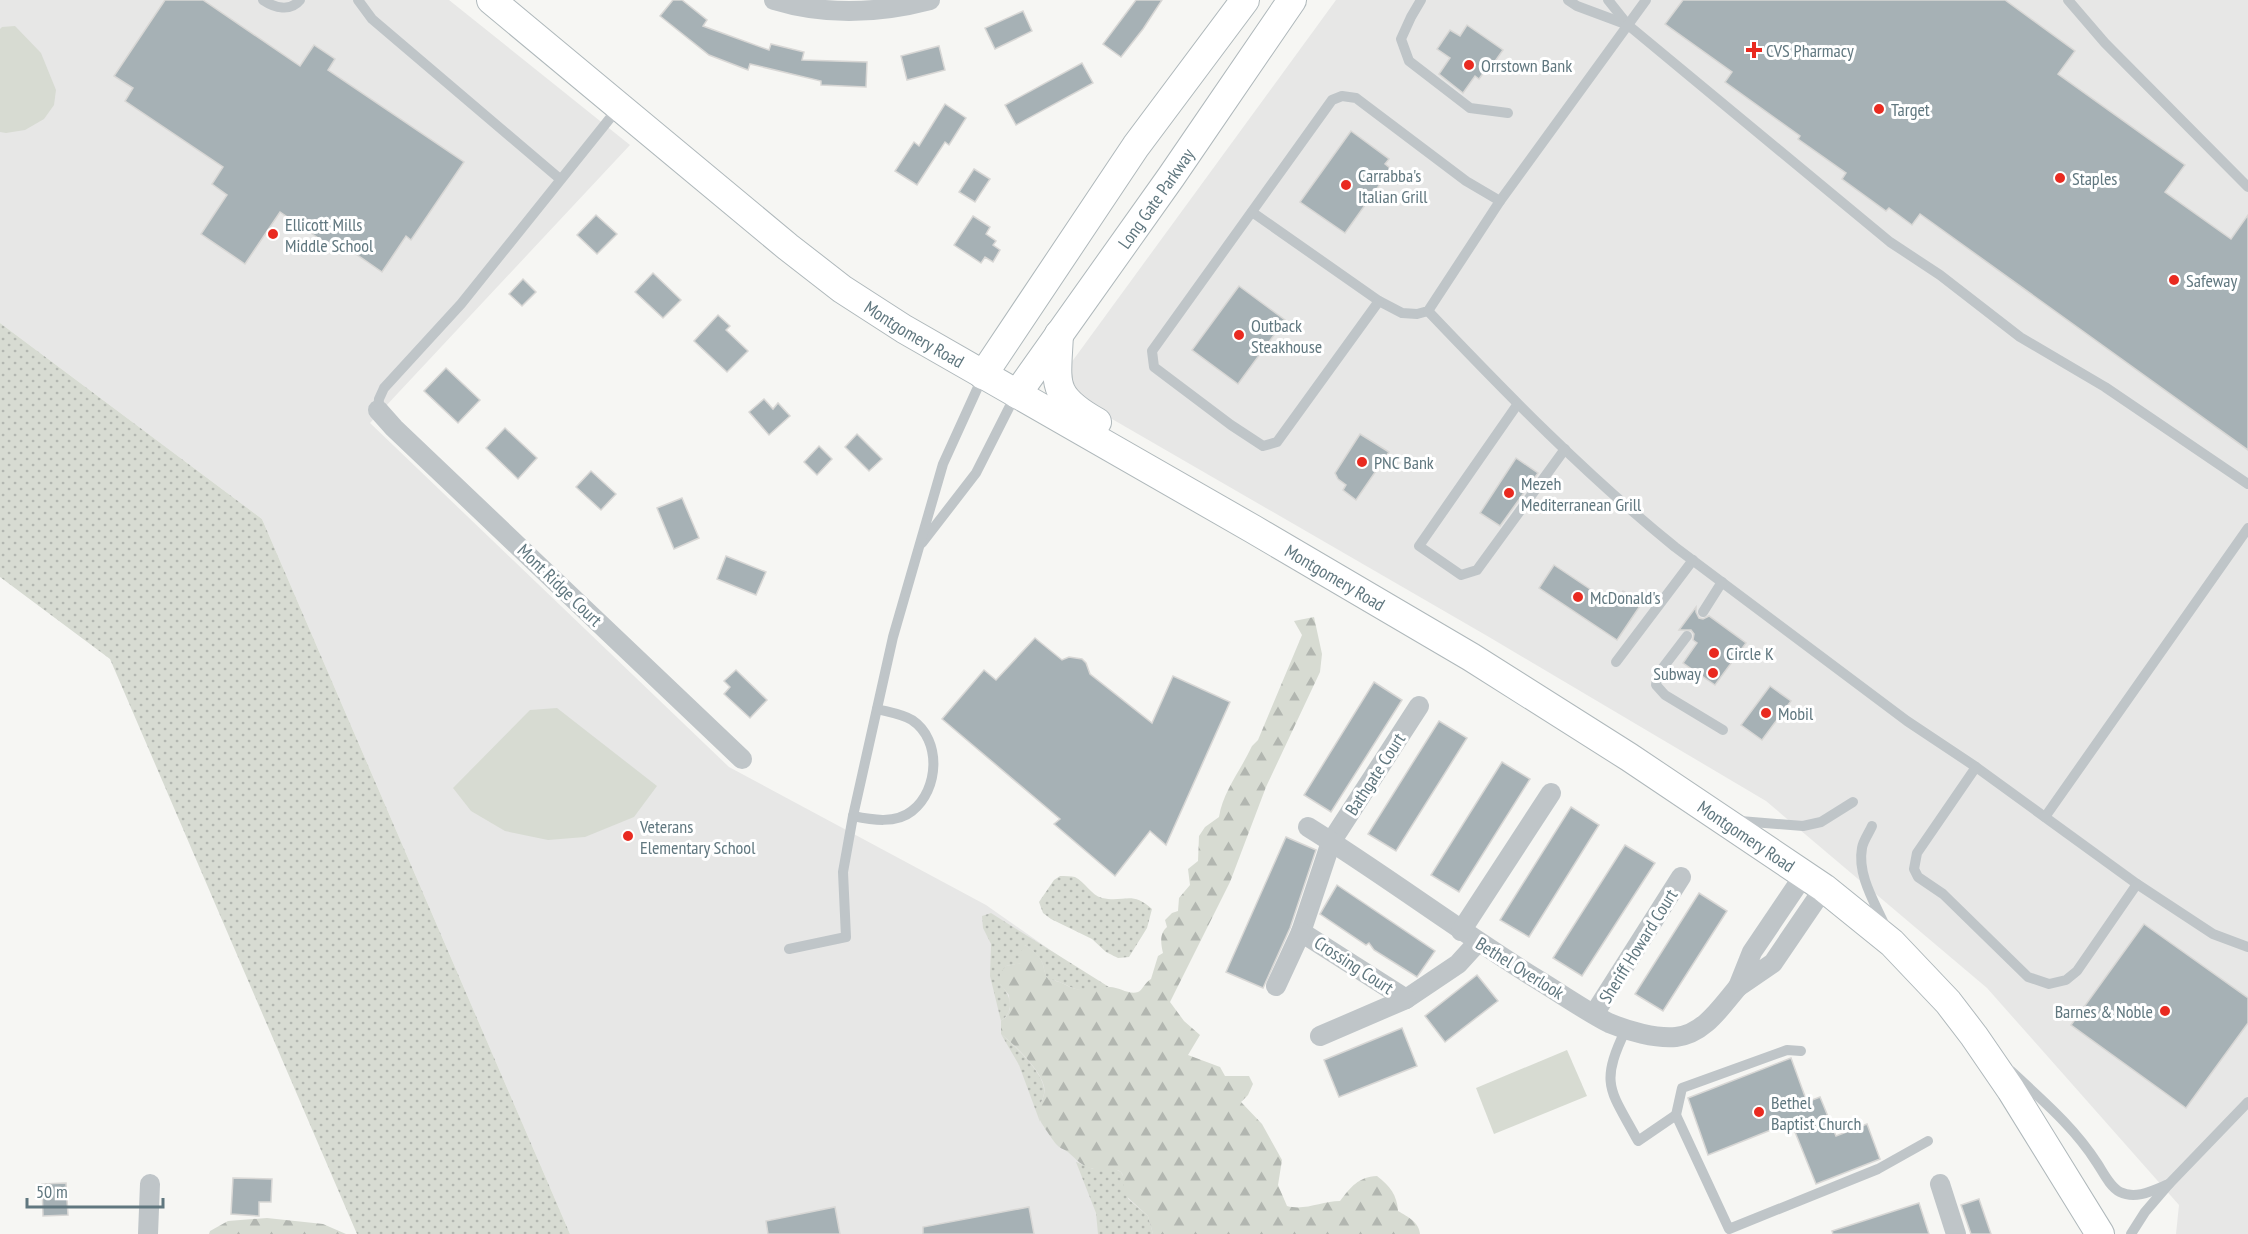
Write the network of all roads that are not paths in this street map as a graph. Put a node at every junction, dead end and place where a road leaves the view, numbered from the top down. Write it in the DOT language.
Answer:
graph roads {
  1 [pos="263,0"];
  2 [pos="300,0"];
  3 [pos="358,0"];
  4 [pos="491,0"];
  5 [pos="774,0"];
  6 [pos="930,0"];
  7 [pos="1245,0"];
  8 [pos="1292,0"];
  9 [pos="1421,0"];
  10 [pos="1568,0"];
  11 [pos="1608,0"];
  12 [pos="1646,0"];
  13 [pos="2068,0"];
  14 [pos="1628,25"];
  15 [pos="620,106"];
  16 [pos="1508,112"];
  17 [pos="560,179"];
  18 [pos="2248,187"];
  19 [pos="1500,201"];
  20 [pos="1252,212"];
  21 [pos="1379,300"];
  22 [pos="1428,311"];
  23 [pos="1059,334"];
  24 [pos="983,375"];
  25 [pos="1017,394"];
  26 [pos="1517,405"];
  27 [pos="378,410"];
  28 [pos="1565,449"];
  29 [pos="2248,484"];
  30 [pos="1253,528"];
  31 [pos="2248,528"];
  32 [pos="918,548"];
  33 [pos="1693,560"];
  34 [pos="1722,582"];
  35 [pos="1703,612"];
  36 [pos="1687,636"];
  37 [pos="1616,662"];
  38 [pos="1419,706"];
  39 [pos="877,709"];
  40 [pos="1723,730"];
  41 [pos="742,759"];
  42 [pos="1976,766"];
  43 [pos="1551,793"];
  44 [pos="1853,802"];
  45 [pos="853,816"];
  46 [pos="2045,817"];
  47 [pos="1721,819"];
  48 [pos="1872,826"];
  49 [pos="1308,827"];
  50 [pos="1331,842"];
  51 [pos="1681,877"];
  52 [pos="1814,881"];
  53 [pos="2137,884"];
  54 [pos="1301,932"];
  55 [pos="1470,937"];
  56 [pos="1892,943"];
  57 [pos="2248,947"];
  58 [pos="789,949"];
  59 [pos="1276,986"];
  60 [pos="1406,999"];
  61 [pos="1594,1014"];
  62 [pos="1626,1029"];
  63 [pos="1320,1036"];
  64 [pos="1974,1036"];
  65 [pos="1801,1051"];
  66 [pos="2248,1102"];
  67 [pos="1676,1114"];
  68 [pos="1928,1141"];
  69 [pos="150,1184"];
  70 [pos="1940,1184"];
  71 [pos="2169,1184"];
  72 [pos="148,1234"];
  73 [pos="1956,1234"];
  74 [pos="2100,1234"];
  75 [pos="2131,1234"];
  1 -- 2 [label="lane"];
  3 -- 17 [label="lane"];
  4 -- 15 [label="main road, Montgomery Road"];
  5 -- 6 [label="street"];
  7 -- 24 [label="main road"];
  8 -- 23 [label="main road, Long Gate Parkway"];
  9 -- 16 [label="lane"];
  10 -- 14 [label="lane"];
  11 -- 14 [label="lane"];
  12 -- 14 [label="lane"];
  13 -- 18 [label="lane"];
  14 -- 19 [label="lane"];
  14 -- 29 [label="lane"];
  15 -- 17 [label="lane"];
  15 -- 24 [label="main road, Montgomery Road"];
  17 -- 27 [label="lane"];
  19 -- 20 [label="lane"];
  19 -- 22 [label="lane"];
  20 -- 21 [label="lane"];
  20 -- 21 [label="lane"];
  21 -- 22 [label="lane"];
  22 -- 26 [label="lane"];
  23 -- 25 [label="main road, Long Gate Parkway"];
  23 -- 30 [label="main road"];
  24 -- 25 [label="main road, Montgomery Road"];
  24 -- 32 [label="lane"];
  25 -- 30 [label="main road, Montgomery Road"];
  25 -- 32 [label="lane"];
  26 -- 28 [label="lane"];
  26 -- 28 [label="lane"];
  27 -- 41 [label="street, Mont Ridge Court"];
  28 -- 33 [label="lane"];
  30 -- 47 [label="main road, Montgomery Road"];
  31 -- 46 [label="lane"];
  32 -- 39 [label="lane"];
  33 -- 34 [label="lane"];
  33 -- 37 [label="lane"];
  34 -- 35 [label="lane"];
  34 -- 42 [label="lane"];
  36 -- 40 [label="lane"];
  38 -- 50 [label="street, Bathgate Court"];
  39 -- 45 [label="lane"];
  39 -- 45 [label="lane"];
  42 -- 46 [label="lane"];
  42 -- 53 [label="lane"];
  43 -- 55 [label="street, Crossing Court"];
  44 -- 47 [label="lane"];
  45 -- 58 [label="lane"];
  46 -- 53 [label="lane"];
  47 -- 52 [label="main road, Montgomery Road"];
  48 -- 56 [label="lane"];
  49 -- 50 [label="street, Bethel Overlook"];
  50 -- 54 [label="street, Crossing Court"];
  50 -- 55 [label="street, Bethel Overlook"];
  51 -- 61 [label="street, Sheriff Howard Court"];
  52 -- 56 [label="main road, Montgomery Road"];
  52 -- 62 [label="street, Bethel Overlook"];
  53 -- 57 [label="lane"];
  54 -- 59 [label="street, Crossing Court"];
  54 -- 60 [label="street, Crossing Court"];
  55 -- 60 [label="street, Crossing Court"];
  55 -- 61 [label="street, Bethel Overlook"];
  56 -- 64 [label="main road, Montgomery Road"];
  60 -- 63 [label="street, Crossing Court"];
  61 -- 62 [label="street, Bethel Overlook"];
  62 -- 67 [label="lane"];
  64 -- 71 [label="lane"];
  64 -- 74 [label="main road, Montgomery Road"];
  65 -- 67 [label="lane"];
  66 -- 71 [label="lane"];
  67 -- 68 [label="lane"];
  69 -- 72 [label="street"];
  70 -- 73 [label="street"];
  71 -- 75 [label="lane"];
}
